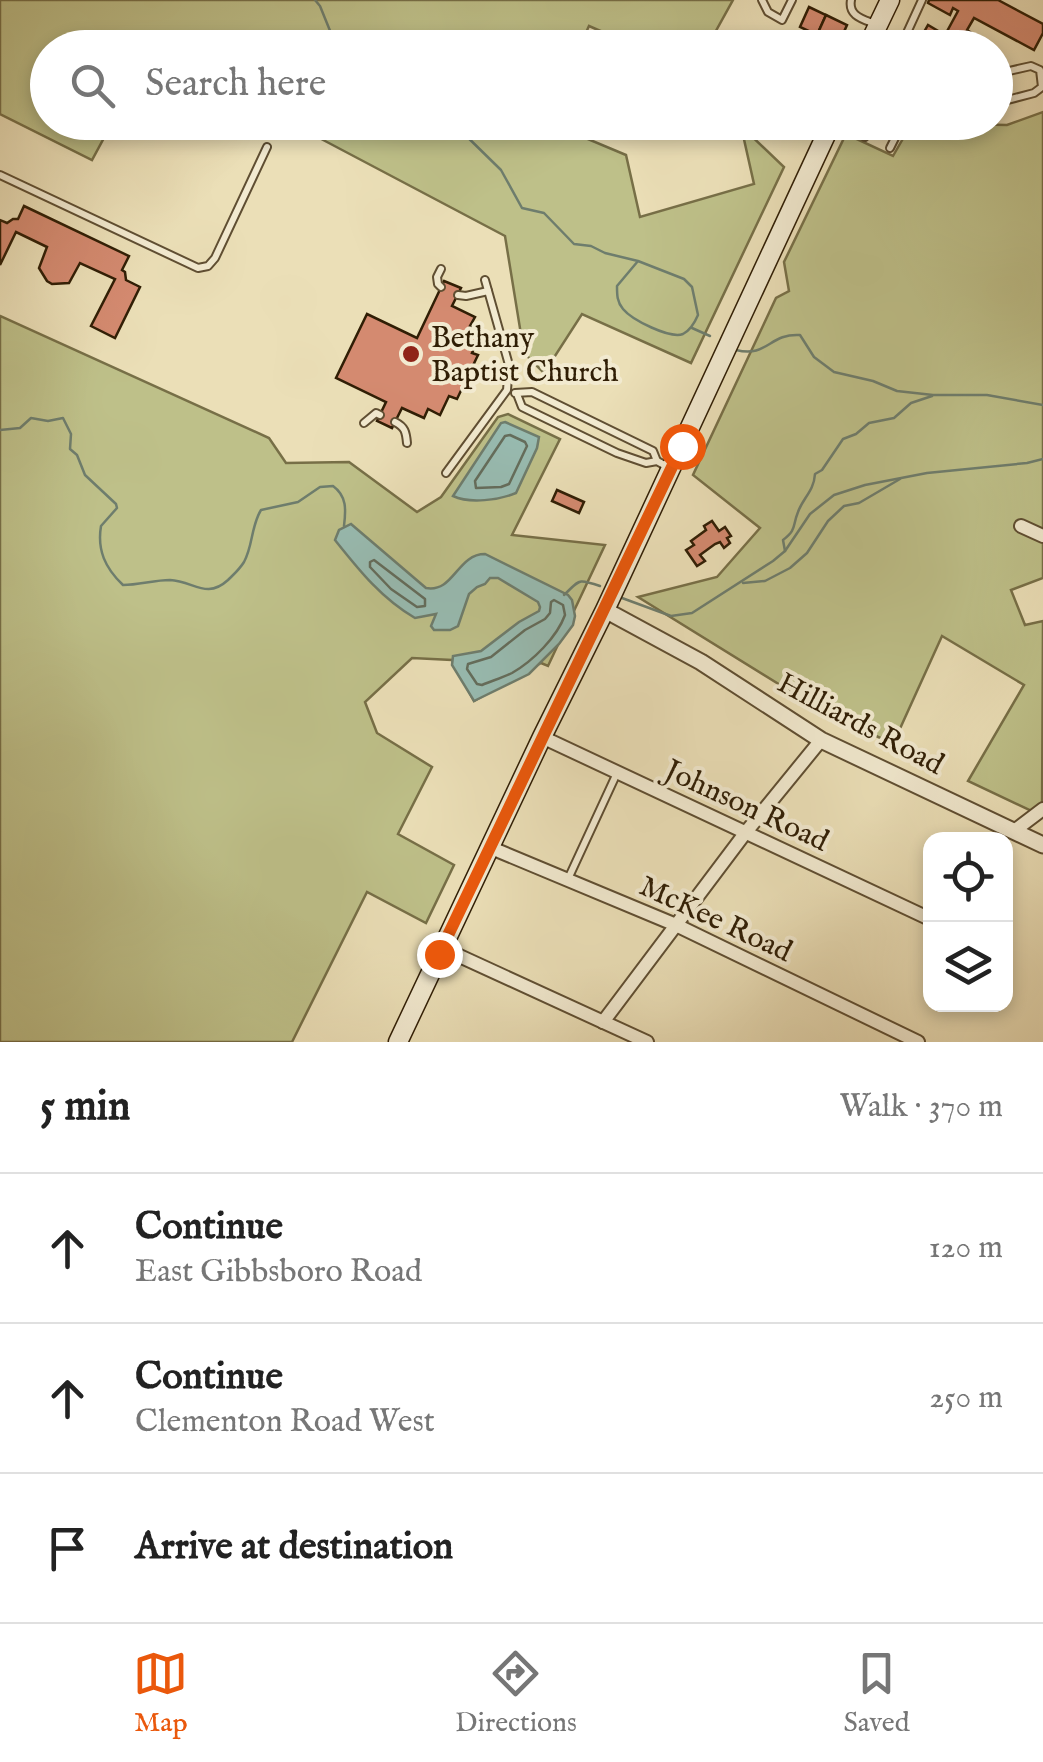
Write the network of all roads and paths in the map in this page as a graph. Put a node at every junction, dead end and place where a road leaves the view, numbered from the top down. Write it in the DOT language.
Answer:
graph roads {
  1 [pos="762,0"];
  2 [pos="792,0"];
  3 [pos="922,0"];
  4 [pos="848,1"];
  5 [pos="887,1"];
  6 [pos="878,26"];
  7 [pos="876,30"];
  8 [pos="908,30"];
  9 [pos="1013,70"];
  10 [pos="1013,98"];
  11 [pos="824,140"];
  12 [pos="894,140"];
  13 [pos="267,147"];
  14 [pos="890,148"];
  15 [pos="0,175"];
  16 [pos="441,269"];
  17 [pos="485,280"];
  18 [pos="441,287"];
  19 [pos="488,292"];
  20 [pos="458,295"];
  21 [pos="507,390"];
  22 [pos="517,394"];
  23 [pos="380,415"];
  24 [pos="581,415"];
  25 [pos="364,422"];
  26 [pos="395,422"];
  27 [pos="572,432"];
  28 [pos="626,436"];
  29 [pos="406,443"];
  30 [pos="618,452"];
  31 [pos="664,465"];
  32 [pos="446,474"];
  33 [pos="1022,526"];
  34 [pos="1043,536"];
  35 [pos="606,610"];
  36 [pos="542,736"];
  37 [pos="821,740"];
  38 [pos="618,772"];
  39 [pos="1043,809"];
  40 [pos="1014,831"];
  41 [pos="746,832"];
  42 [pos="1043,845"];
  43 [pos="490,847"];
  44 [pos="568,879"];
  45 [pos="923,916"];
  46 [pos="676,925"];
  47 [pos="442,948"];
  48 [pos="604,1022"];
  49 [pos="398,1042"];
  50 [pos="647,1042"];
  51 [pos="918,1042"];
  1 -- 2 [label="lane"];
  3 -- 8 [label="lane"];
  4 -- 6 [label="lane"];
  5 -- 6 [label="main road"];
  6 -- 7 [label="main road"];
  9 -- 10 [label="lane"];
  11 -- 31 [label="main road"];
  12 -- 14 [label="lane"];
  13 -- 15 [label="lane"];
  16 -- 18 [label="lane"];
  17 -- 19 [label="lane"];
  19 -- 20 [label="lane"];
  19 -- 21 [label="lane"];
  21 -- 22 [label="lane"];
  21 -- 32 [label="lane"];
  22 -- 24 [label="lane"];
  22 -- 27 [label="lane"];
  23 -- 25 [label="lane"];
  24 -- 27 [label="lane"];
  24 -- 28 [label="lane"];
  26 -- 29 [label="lane"];
  27 -- 30 [label="lane"];
  28 -- 30 [label="lane"];
  28 -- 31 [label="lane"];
  30 -- 31 [label="lane"];
  31 -- 35 [label="main road"];
  33 -- 34 [label="street"];
  35 -- 36 [label="main road"];
  35 -- 37 [label="street, Hilliards Road"];
  36 -- 38 [label="street, Johnson Road"];
  36 -- 43 [label="main road"];
  37 -- 40 [label="street, Hilliards Road"];
  37 -- 41 [label="street"];
  38 -- 41 [label="street, Johnson Road"];
  38 -- 44 [label="lane"];
  39 -- 40 [label="street"];
  40 -- 42 [label="street, Hilliards Road"];
  41 -- 45 [label="street, Johnson Road"];
  41 -- 46 [label="street"];
  43 -- 44 [label="street, McKee Road"];
  43 -- 47 [label="main road"];
  44 -- 46 [label="street, McKee Road"];
  46 -- 48 [label="street"];
  46 -- 51 [label="street, McKee Road"];
  47 -- 48 [label="street"];
  47 -- 49 [label="main road"];
  48 -- 50 [label="street"];
}
